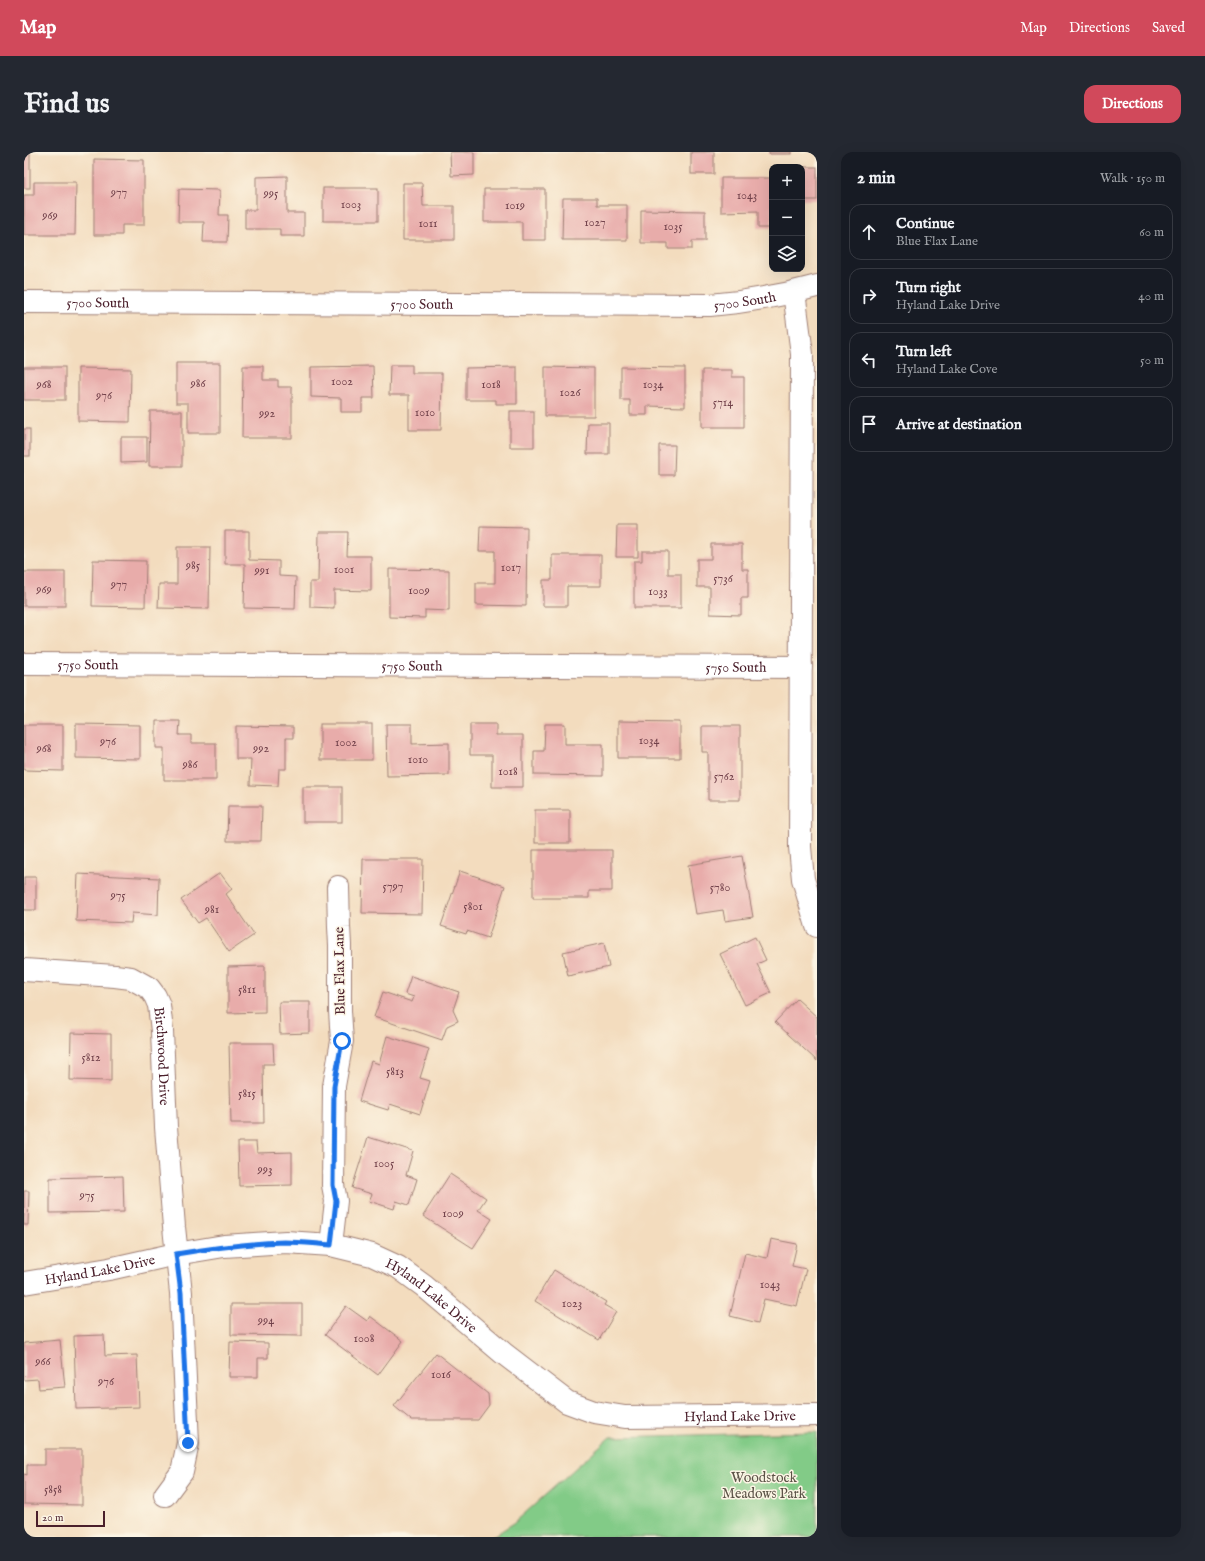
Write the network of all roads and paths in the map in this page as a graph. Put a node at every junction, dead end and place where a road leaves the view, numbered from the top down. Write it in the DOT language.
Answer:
graph roads {
  1 [pos="817,286"];
  2 [pos="794,292"];
  3 [pos="24,302"];
  4 [pos="24,664"];
  5 [pos="801,667"];
  6 [pos="338,887"];
  7 [pos="817,926"];
  8 [pos="24,970"];
  9 [pos="331,1245"];
  10 [pos="176,1254"];
  11 [pos="24,1283"];
  12 [pos="817,1415"];
  13 [pos="165,1495"];
  1 -- 2 [label="street, 5700 South"];
  2 -- 3 [label="street, 5700 South"];
  2 -- 5 [label="street"];
  4 -- 5 [label="street, 5750 South"];
  5 -- 7 [label="street"];
  6 -- 9 [label="street, Blue Flax Lane"];
  8 -- 10 [label="street, Birchwood Drive"];
  9 -- 10 [label="street, Hyland Lake Drive"];
  9 -- 12 [label="street, Hyland Lake Drive"];
  10 -- 11 [label="street, Hyland Lake Drive"];
  10 -- 13 [label="street, Birchwood Drive"];
}
